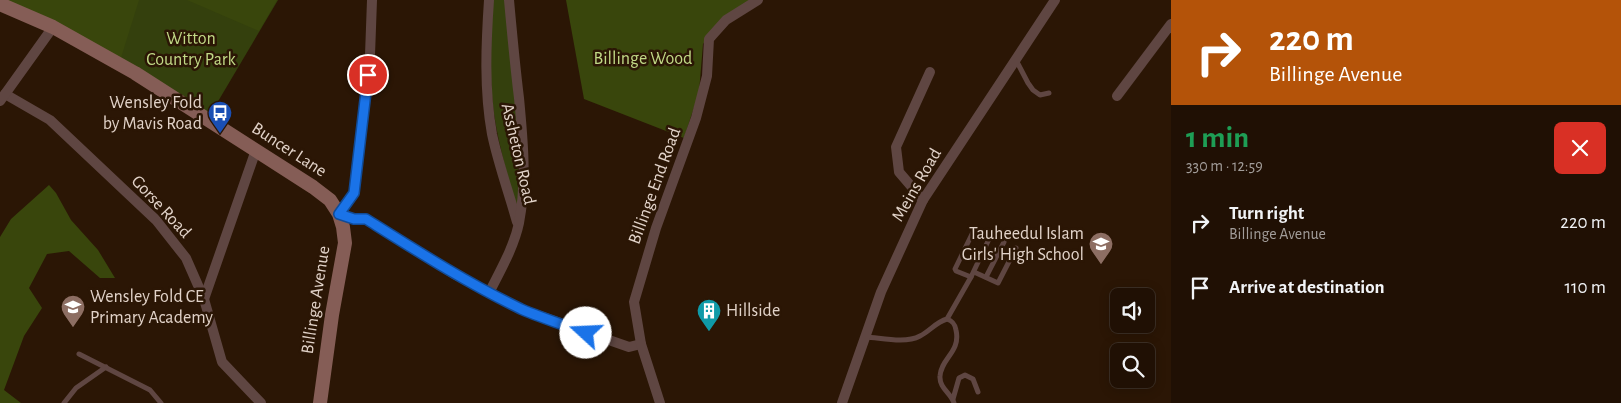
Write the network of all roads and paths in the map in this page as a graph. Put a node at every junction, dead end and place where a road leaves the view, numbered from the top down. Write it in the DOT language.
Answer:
graph roads {
  1 [pos="372,0"];
  2 [pos="489,0"];
  3 [pos="509,0"];
  4 [pos="758,0"];
  5 [pos="1055,0"];
  6 [pos="0,4"];
  7 [pos="1171,24"];
  8 [pos="53,27"];
  9 [pos="1016,59"];
  10 [pos="930,72"];
  11 [pos="1049,92"];
  12 [pos="1118,96"];
  13 [pos="2,97"];
  14 [pos="256,150"];
  15 [pos="922,200"];
  16 [pos="339,214"];
  17 [pos="518,226"];
  18 [pos="974,230"];
  19 [pos="990,237"];
  20 [pos="1004,242"];
  21 [pos="1016,248"];
  22 [pos="973,274"];
  23 [pos="986,277"];
  24 [pos="489,293"];
  25 [pos="204,299"];
  26 [pos="947,319"];
  27 [pos="866,337"];
  28 [pos="641,344"];
  29 [pos="79,354"];
  30 [pos="106,367"];
  31 [pos="978,392"];
  32 [pos="953,401"];
  33 [pos="64,403"];
  34 [pos="161,403"];
  35 [pos="261,403"];
  36 [pos="320,403"];
  37 [pos="660,403"];
  38 [pos="842,403"];
  1 -- 16 [label="street"];
  2 -- 17 [label="street, Assheton Road"];
  3 -- 17 [label="street, Assheton Road"];
  4 -- 28 [label="street, Billinge End Road"];
  5 -- 9 [label="street, Meins Road"];
  6 -- 8 [label="main road, Buncer Lane"];
  7 -- 12 [label="street"];
  8 -- 13 [label="street"];
  8 -- 14 [label="main road, Buncer Lane"];
  9 -- 11 [label="lane"];
  9 -- 15 [label="street, Meins Road"];
  10 -- 15 [label="street"];
  13 -- 25 [label="street, Gorse Road"];
  14 -- 16 [label="main road, Buncer Lane"];
  14 -- 25 [label="street"];
  15 -- 27 [label="street, Meins Road"];
  16 -- 24 [label="street"];
  16 -- 36 [label="main road, Billinge Avenue"];
  17 -- 24 [label="street, Assheton Road"];
  18 -- 22 [label="lane"];
  19 -- 22 [label="lane"];
  20 -- 23 [label="lane"];
  21 -- 23 [label="lane"];
  22 -- 23 [label="lane"];
  22 -- 26 [label="lane"];
  24 -- 28 [label="street"];
  25 -- 35 [label="street, Gorse Road"];
  26 -- 27 [label="lane"];
  26 -- 32 [label="lane"];
  27 -- 38 [label="street, Meins Road"];
  28 -- 37 [label="street, Billinge End Road"];
  29 -- 30 [label="lane"];
  30 -- 33 [label="lane"];
  30 -- 34 [label="lane"];
  31 -- 32 [label="lane"];
}
